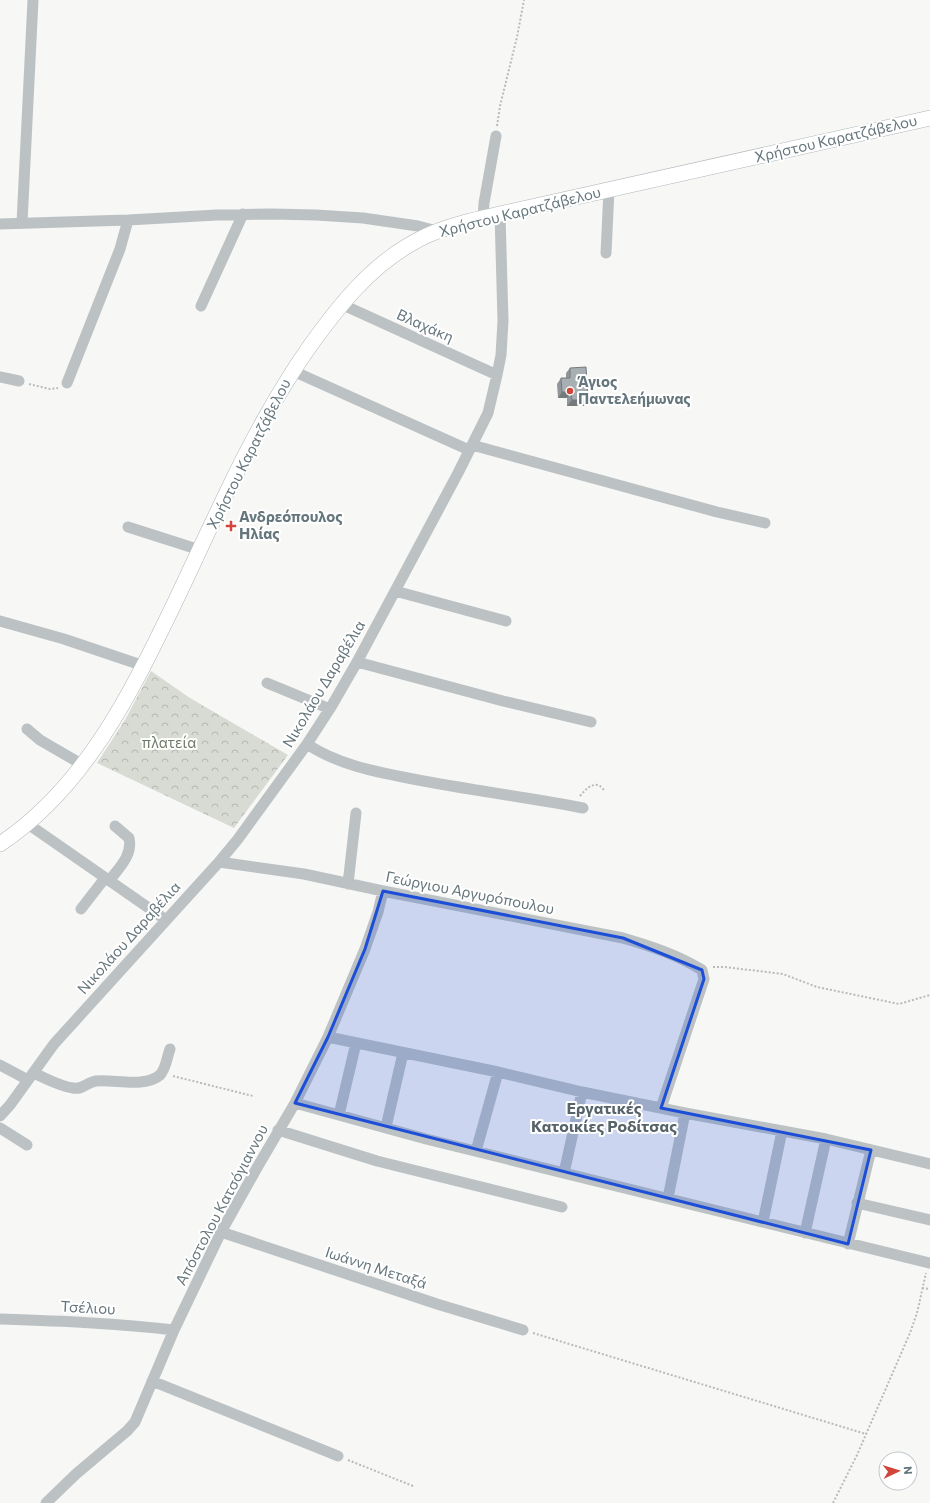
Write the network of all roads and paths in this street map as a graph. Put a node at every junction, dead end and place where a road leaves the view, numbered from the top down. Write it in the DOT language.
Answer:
graph roads {
  1 [pos="34,0"];
  2 [pos="524,0"];
  3 [pos="930,118"];
  4 [pos="496,136"];
  5 [pos="609,190"];
  6 [pos="243,214"];
  7 [pos="500,214"];
  8 [pos="483,218"];
  9 [pos="128,220"];
  10 [pos="22,223"];
  11 [pos="0,224"];
  12 [pos="437,232"];
  13 [pos="606,253"];
  14 [pos="341,304"];
  15 [pos="201,306"];
  16 [pos="293,371"];
  17 [pos="497,375"];
  18 [pos="0,377"];
  19 [pos="19,381"];
  20 [pos="67,382"];
  21 [pos="471,448"];
  22 [pos="765,523"];
  23 [pos="128,527"];
  24 [pos="200,550"];
  25 [pos="395,591"];
  26 [pos="0,621"];
  27 [pos="506,621"];
  28 [pos="357,662"];
  29 [pos="144,666"];
  30 [pos="267,683"];
  31 [pos="330,709"];
  32 [pos="591,722"];
  33 [pos="27,729"];
  34 [pos="307,744"];
  35 [pos="83,765"];
  36 [pos="605,791"];
  37 [pos="578,807"];
  38 [pos="356,813"];
  39 [pos="28,824"];
  40 [pos="115,826"];
  41 [pos="0,844"];
  42 [pos="219,862"];
  43 [pos="107,880"];
  44 [pos="348,884"];
  45 [pos="383,891"];
  46 [pos="81,909"];
  47 [pos="166,920"];
  48 [pos="703,974"];
  49 [pos="930,995"];
  50 [pos="328,1037"];
  51 [pos="356,1043"];
  52 [pos="170,1049"];
  53 [pos="403,1053"];
  54 [pos="0,1065"];
  55 [pos="498,1072"];
  56 [pos="160,1075"];
  57 [pos="31,1076"];
  58 [pos="582,1092"];
  59 [pos="253,1096"];
  60 [pos="295,1103"];
  61 [pos="661,1108"];
  62 [pos="685,1113"];
  63 [pos="339,1115"];
  64 [pos="0,1116"];
  65 [pos="386,1127"];
  66 [pos="0,1128"];
  67 [pos="278,1130"];
  68 [pos="782,1131"];
  69 [pos="826,1140"];
  70 [pos="27,1145"];
  71 [pos="871,1150"];
  72 [pos="476,1151"];
  73 [pos="930,1164"];
  74 [pos="564,1173"];
  75 [pos="668,1198"];
  76 [pos="858,1202"];
  77 [pos="562,1207"];
  78 [pos="930,1220"];
  79 [pos="763,1222"];
  80 [pos="221,1232"];
  81 [pos="804,1232"];
  82 [pos="848,1244"];
  83 [pos="929,1263"];
  84 [pos="922,1288"];
  85 [pos="930,1289"];
  86 [pos="0,1320"];
  87 [pos="174,1330"];
  88 [pos="522,1330"];
  89 [pos="152,1381"];
  90 [pos="866,1434"];
  91 [pos="338,1456"];
  92 [pos="413,1486"];
  93 [pos="46,1503"];
  94 [pos="833,1503"];
  1 -- 10 [label="street"];
  2 -- 4 [label="path"];
  3 -- 5 [label="street, Χρήστου Καρατζάβελου"];
  4 -- 8 [label="street"];
  5 -- 7 [label="street, Χρήστου Καρατζάβελου"];
  5 -- 13 [label="street"];
  6 -- 9 [label="street"];
  6 -- 12 [label="street"];
  6 -- 15 [label="street"];
  7 -- 8 [label="street, Χρήστου Καρατζάβελου"];
  7 -- 17 [label="street, Νικολάου Δαραβέλια"];
  8 -- 12 [label="street, Χρήστου Καρατζάβελου"];
  9 -- 10 [label="street"];
  9 -- 20 [label="street"];
  10 -- 11 [label="street"];
  12 -- 14 [label="street, Χρήστου Καρατζάβελου"];
  14 -- 16 [label="street, Χρήστου Καρατζάβελου"];
  14 -- 17 [label="street, Βλαχάκη"];
  16 -- 21 [label="street"];
  16 -- 24 [label="street, Χρήστου Καρατζάβελου"];
  17 -- 21 [label="street, Νικολάου Δαραβέλια"];
  18 -- 19 [label="street"];
  19 -- 20 [label="path"];
  21 -- 22 [label="street"];
  21 -- 25 [label="street, Νικολάου Δαραβέλια"];
  23 -- 24 [label="street"];
  24 -- 29 [label="street, Χρήστου Καρατζάβελου"];
  25 -- 27 [label="street"];
  25 -- 28 [label="street, Νικολάου Δαραβέλια"];
  26 -- 29 [label="street"];
  28 -- 31 [label="street, Νικολάου Δαραβέλια"];
  28 -- 32 [label="street"];
  29 -- 35 [label="street, Χρήστου Καρατζάβελου"];
  30 -- 31 [label="street"];
  31 -- 34 [label="street, Νικολάου Δαραβέλια"];
  33 -- 35 [label="street"];
  34 -- 37 [label="street"];
  34 -- 42 [label="street, Νικολάου Δαραβέλια"];
  35 -- 39 [label="street, Χρήστου Καρατζάβελου"];
  36 -- 37 [label="path"];
  38 -- 44 [label="street"];
  39 -- 41 [label="street, Χρήστου Καρατζάβελου"];
  39 -- 43 [label="street"];
  40 -- 43 [label="street"];
  42 -- 44 [label="street, Γεώργιου Αργυρόπουλου"];
  42 -- 47 [label="street, Νικολάου Δαραβέλια"];
  43 -- 46 [label="street"];
  43 -- 47 [label="street"];
  44 -- 45 [label="street, Γεώργιου Αργυρόπουλου"];
  45 -- 48 [label="street, Γεώργιου Αργυρόπουλου"];
  45 -- 50 [label="street, Απόστολου Κατσόγιαννου"];
  47 -- 57 [label="street, Νικολάου Δαραβέλια"];
  48 -- 49 [label="path"];
  48 -- 61 [label="street"];
  50 -- 51 [label="street"];
  50 -- 60 [label="street, Απόστολου Κατσόγιαννου"];
  51 -- 53 [label="street"];
  51 -- 63 [label="street"];
  52 -- 56 [label="street"];
  53 -- 55 [label="street"];
  53 -- 65 [label="street"];
  54 -- 57 [label="street"];
  55 -- 58 [label="street"];
  55 -- 72 [label="street"];
  56 -- 57 [label="street"];
  56 -- 59 [label="path"];
  57 -- 64 [label="street, Νικολάου Δαραβέλια"];
  58 -- 61 [label="street"];
  58 -- 74 [label="street"];
  60 -- 63 [label="street"];
  60 -- 67 [label="street, Απόστολου Κατσόγιαννου"];
  61 -- 62 [label="street"];
  62 -- 68 [label="street"];
  62 -- 75 [label="street"];
  63 -- 65 [label="street"];
  65 -- 72 [label="street"];
  66 -- 70 [label="street"];
  67 -- 77 [label="street"];
  67 -- 80 [label="street, Απόστολου Κατσόγιαννου"];
  68 -- 69 [label="street"];
  68 -- 79 [label="street"];
  69 -- 71 [label="street"];
  69 -- 81 [label="street"];
  71 -- 73 [label="street"];
  71 -- 76 [label="street"];
  72 -- 74 [label="street"];
  74 -- 75 [label="street"];
  75 -- 79 [label="street"];
  76 -- 78 [label="street"];
  76 -- 82 [label="street"];
  79 -- 81 [label="street"];
  80 -- 87 [label="street, Απόστολου Κατσόγιαννου"];
  80 -- 88 [label="street, Ιωάννη Μεταξά"];
  81 -- 82 [label="street"];
  82 -- 83 [label="street"];
  83 -- 84 [label="path"];
  84 -- 85 [label="path"];
  84 -- 90 [label="path"];
  86 -- 87 [label="street, Τσέλιου"];
  87 -- 89 [label="street, Απόστολου Κατσόγιαννου"];
  88 -- 90 [label="path"];
  89 -- 91 [label="street"];
  89 -- 93 [label="street, Απόστολου Κατσόγιαννου"];
  90 -- 94 [label="path"];
  91 -- 92 [label="path"];
}
